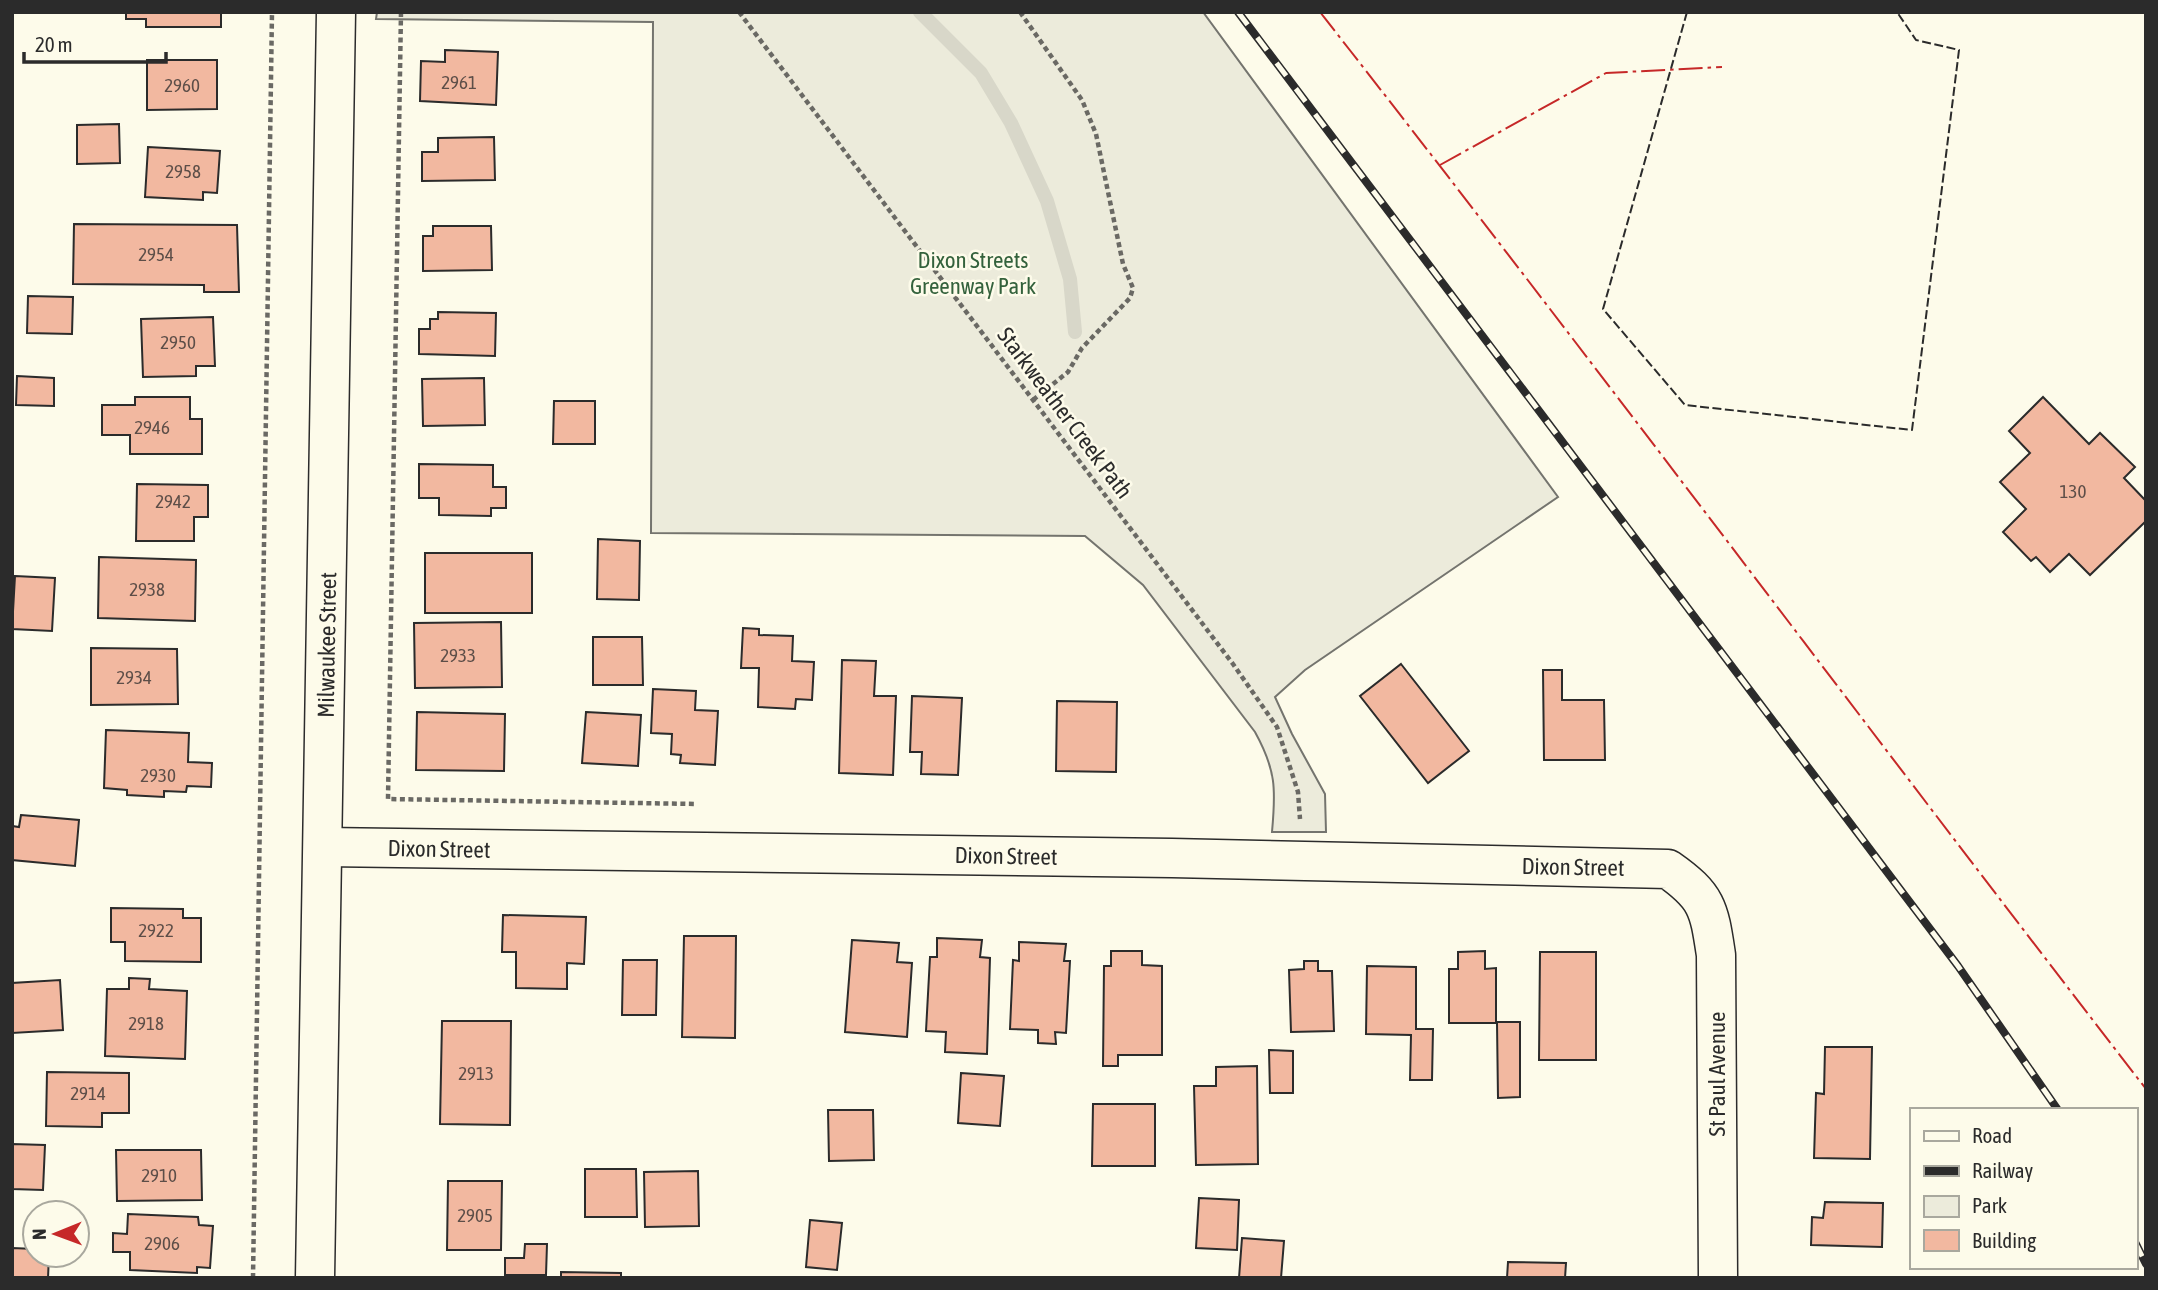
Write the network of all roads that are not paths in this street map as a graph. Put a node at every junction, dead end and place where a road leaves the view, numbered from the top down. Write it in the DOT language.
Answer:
graph roads {
  1 [pos="336,12"];
  2 [pos="324,847"];
  3 [pos="1684,880"];
  4 [pos="315,1278"];
  5 [pos="1718,1278"];
  1 -- 2 [label="street, Milwaukee Street"];
  2 -- 3 [label="street, Dixon Street"];
  2 -- 4 [label="street, Milwaukee Street"];
  3 -- 5 [label="street, St Paul Avenue"];
}
